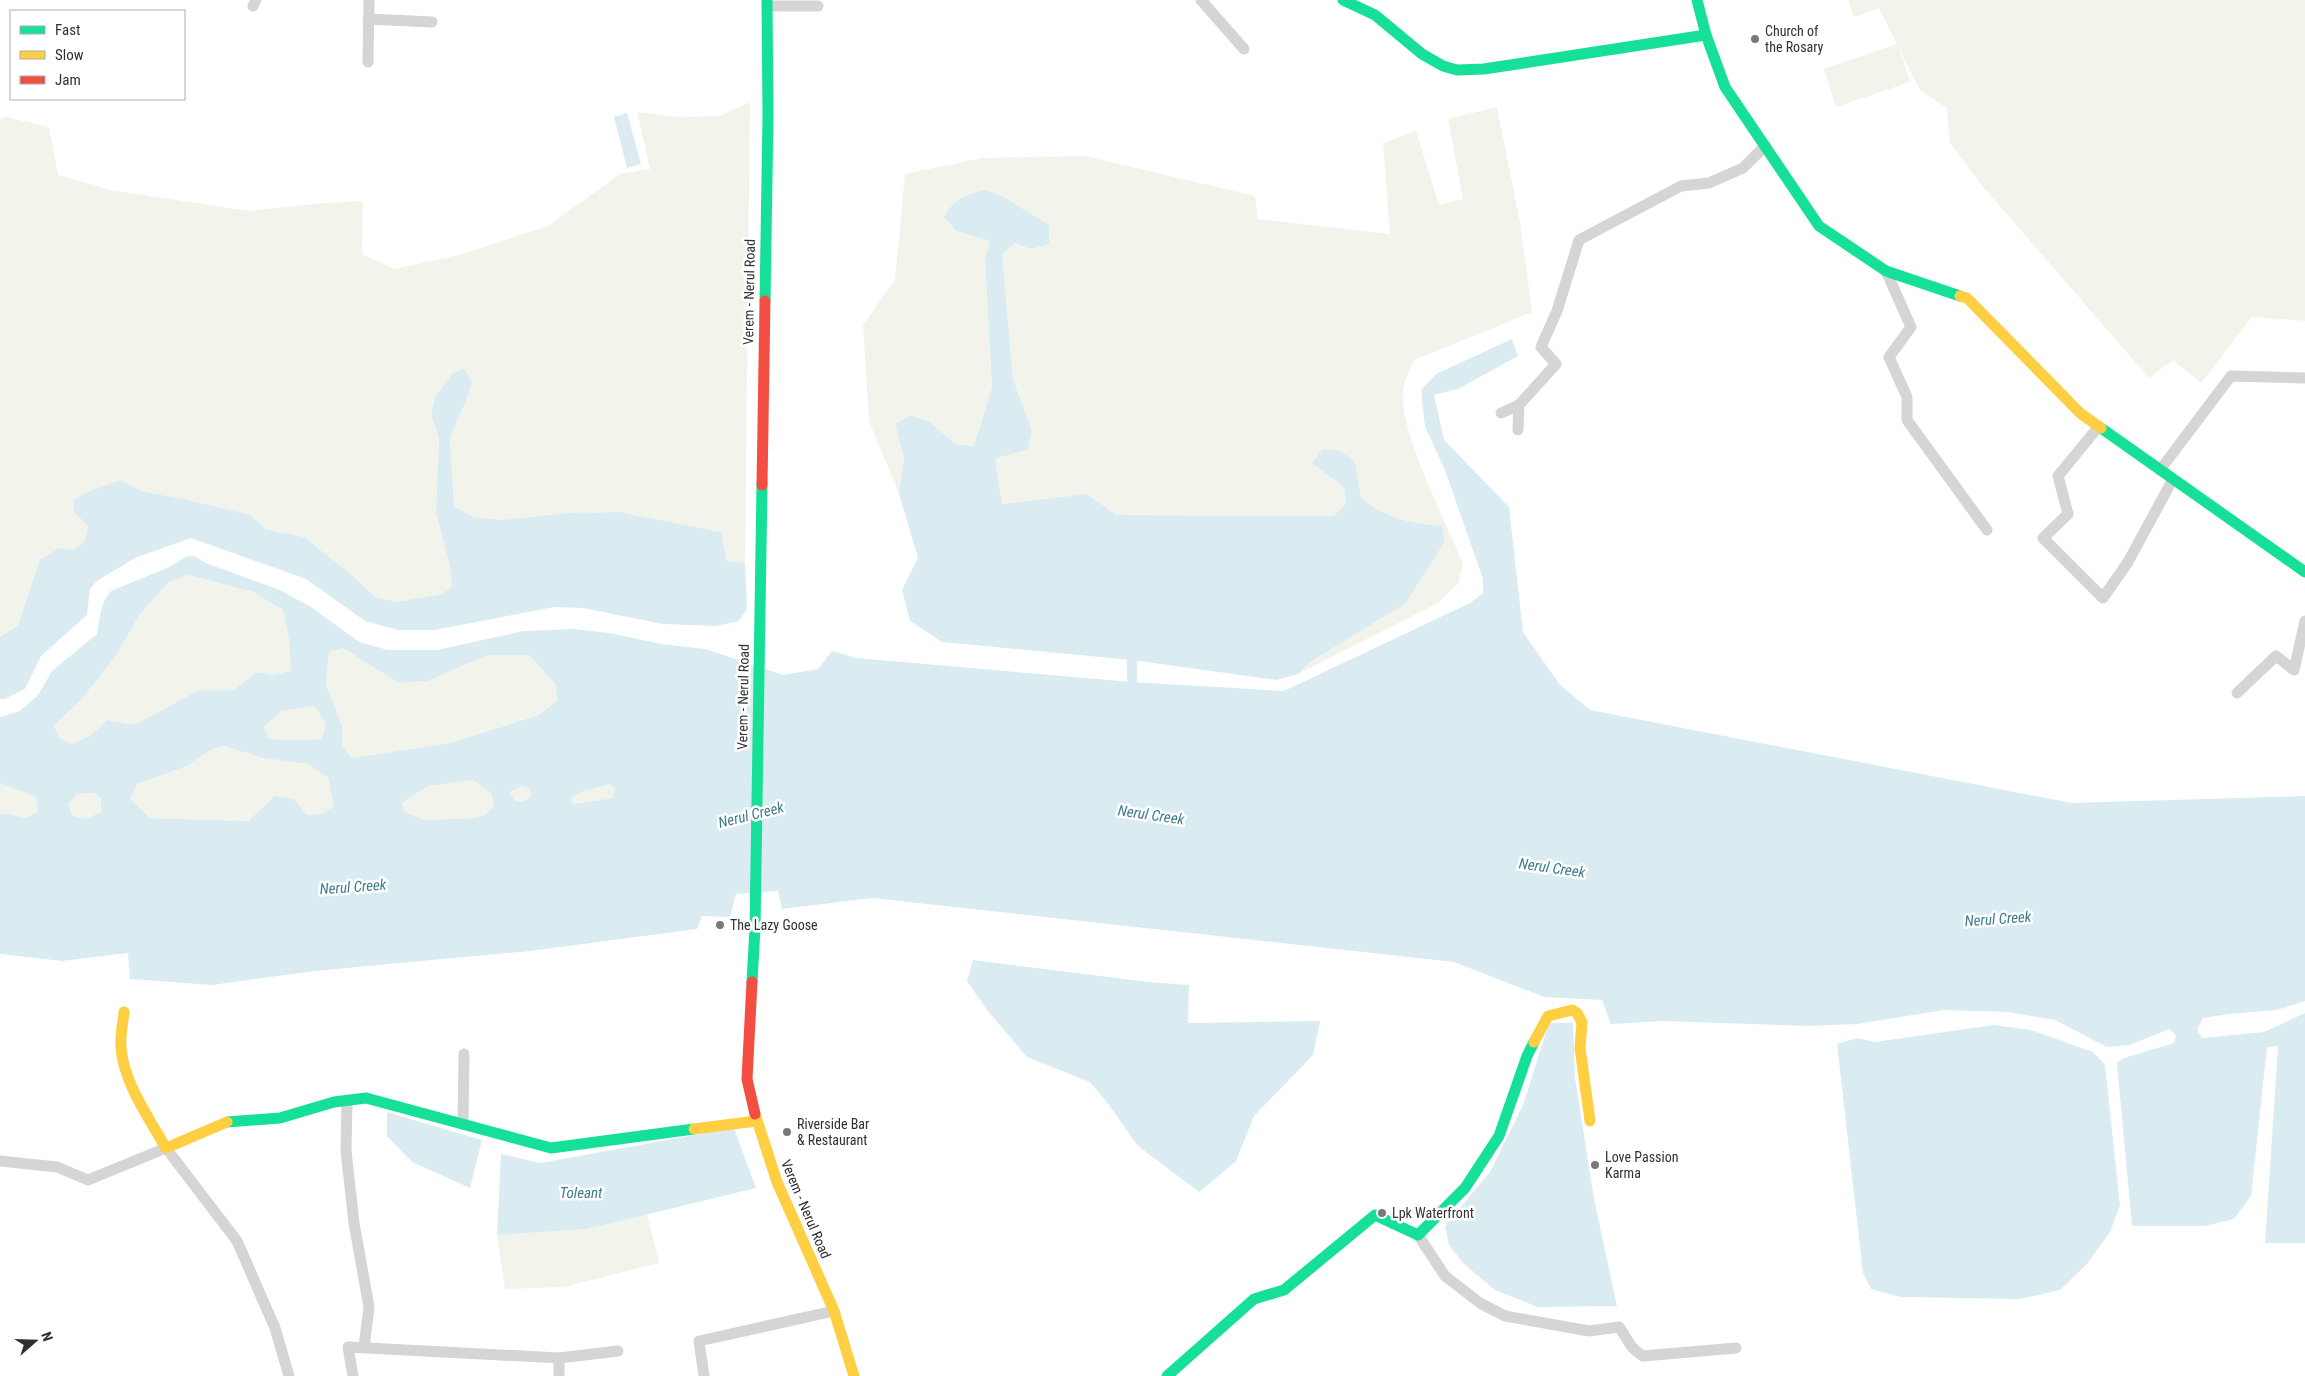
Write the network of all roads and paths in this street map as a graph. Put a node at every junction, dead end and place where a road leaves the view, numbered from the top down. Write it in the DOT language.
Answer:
graph roads {
  1 [pos="369,0"];
  2 [pos="1201,0"];
  3 [pos="1344,0"];
  4 [pos="1697,0"];
  5 [pos="767,3"];
  6 [pos="818,6"];
  7 [pos="368,19"];
  8 [pos="432,22"];
  9 [pos="1706,35"];
  10 [pos="1244,49"];
  11 [pos="368,62"];
  12 [pos="1765,146"];
  13 [pos="1886,271"];
  14 [pos="2305,378"];
  15 [pos="1519,405"];
  16 [pos="1501,412"];
  17 [pos="2099,426"];
  18 [pos="1518,430"];
  19 [pos="2160,470"];
  20 [pos="2173,479"];
  21 [pos="1987,530"];
  22 [pos="2305,572"];
  23 [pos="2305,621"];
  24 [pos="2237,693"];
  25 [pos="124,1012"];
  26 [pos="464,1054"];
  27 [pos="348,1100"];
  28 [pos="756,1121"];
  29 [pos="1590,1121"];
  30 [pos="463,1124"];
  31 [pos="166,1148"];
  32 [pos="0,1161"];
  33 [pos="1418,1235"];
  34 [pos="834,1311"];
  35 [pos="364,1348"];
  36 [pos="1736,1348"];
  37 [pos="618,1351"];
  38 [pos="559,1358"];
  39 [pos="288,1376"];
  40 [pos="353,1376"];
  41 [pos="559,1376"];
  42 [pos="704,1376"];
  43 [pos="854,1376"];
  44 [pos="1166,1376"];
  1 -- 7 [label="street"];
  2 -- 10 [label="street"];
  3 -- 9 [label="main road"];
  4 -- 9 [label="main road"];
  5 -- 6 [label="street"];
  5 -- 28 [label="main road, Verem - Nerul Road"];
  7 -- 8 [label="street"];
  7 -- 11 [label="street"];
  9 -- 12 [label="main road"];
  12 -- 13 [label="main road"];
  12 -- 15 [label="street"];
  13 -- 17 [label="main road"];
  13 -- 21 [label="street"];
  14 -- 19 [label="street"];
  15 -- 16 [label="street"];
  15 -- 18 [label="street"];
  17 -- 19 [label="main road"];
  17 -- 20 [label="street"];
  19 -- 20 [label="main road"];
  20 -- 22 [label="main road"];
  23 -- 24 [label="street"];
  25 -- 31 [label="main road"];
  26 -- 30 [label="street"];
  27 -- 30 [label="main road"];
  27 -- 31 [label="main road"];
  27 -- 35 [label="street"];
  28 -- 30 [label="main road"];
  28 -- 34 [label="main road, Verem - Nerul Road"];
  29 -- 33 [label="main road"];
  31 -- 32 [label="street"];
  31 -- 39 [label="street"];
  33 -- 36 [label="street"];
  33 -- 44 [label="main road"];
  34 -- 42 [label="street"];
  34 -- 43 [label="main road, Verem - Nerul Road"];
  35 -- 38 [label="street"];
  35 -- 40 [label="street"];
  37 -- 38 [label="street"];
  38 -- 41 [label="street"];
}
